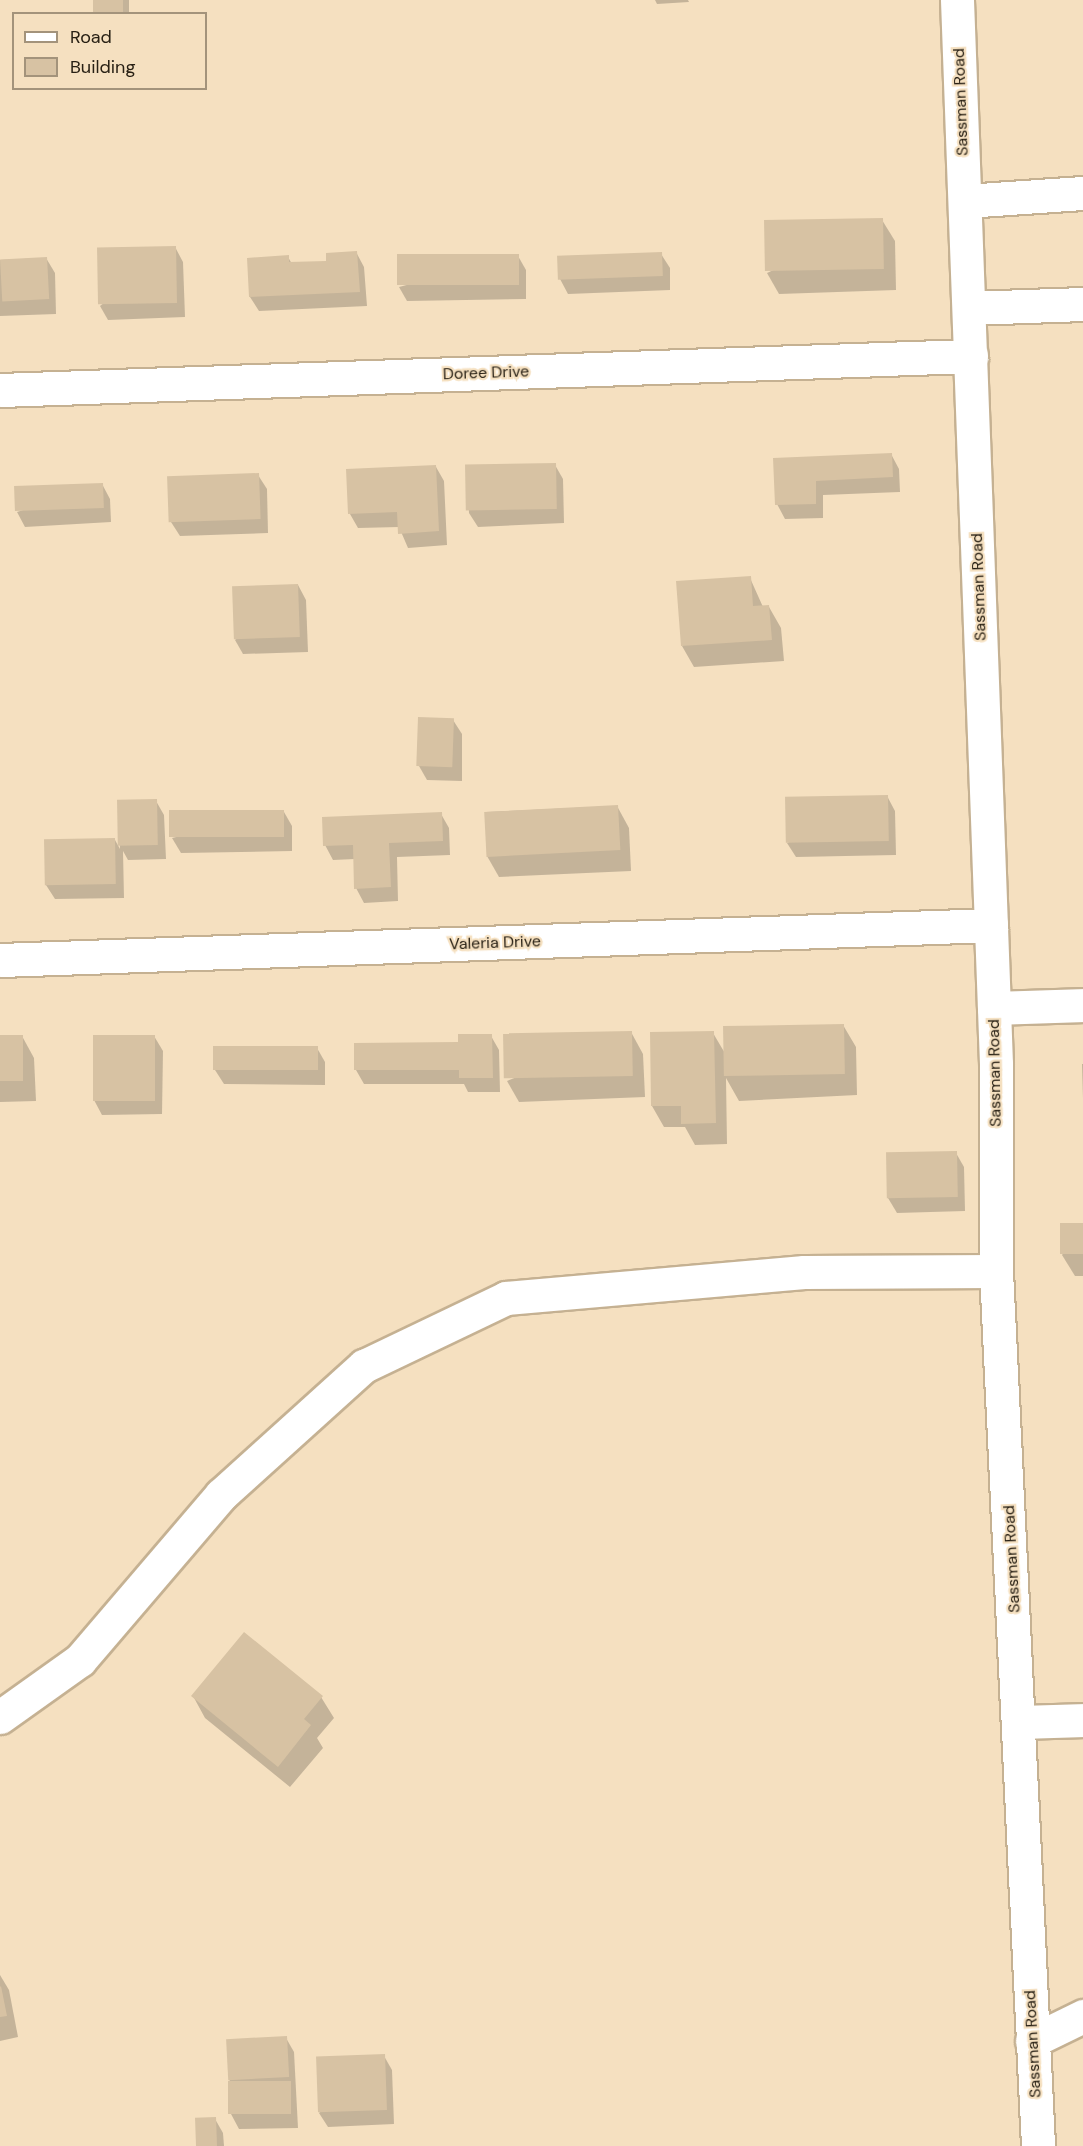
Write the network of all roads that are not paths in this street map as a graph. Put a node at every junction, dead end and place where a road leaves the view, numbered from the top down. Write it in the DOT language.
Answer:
graph roads {
  1 [pos="957,0"];
  2 [pos="1083,193"];
  3 [pos="965,201"];
  4 [pos="1083,304"];
  5 [pos="969,308"];
  6 [pos="971,356"];
  7 [pos="0,390"];
  8 [pos="991,925"];
  9 [pos="0,960"];
  10 [pos="1083,1005"];
  11 [pos="994,1008"];
  12 [pos="996,1271"];
  13 [pos="0,1717"];
  14 [pos="1083,1720"];
  15 [pos="1021,1722"];
  16 [pos="1083,2016"];
  17 [pos="1032,2040"];
  18 [pos="1038,2146"];
  1 -- 3 [label="street, Sassman Road"];
  2 -- 3 [label="street"];
  3 -- 5 [label="street, Sassman Road"];
  4 -- 5 [label="street"];
  5 -- 6 [label="street, Sassman Road"];
  6 -- 7 [label="street, Doree Drive"];
  6 -- 8 [label="street, Sassman Road"];
  8 -- 9 [label="street, Valeria Drive"];
  8 -- 11 [label="street, Sassman Road"];
  10 -- 11 [label="street"];
  11 -- 12 [label="street, Sassman Road"];
  12 -- 13 [label="street"];
  12 -- 15 [label="street, Sassman Road"];
  14 -- 15 [label="street"];
  15 -- 17 [label="street, Sassman Road"];
  16 -- 17 [label="street"];
  17 -- 18 [label="street, Sassman Road"];
}
